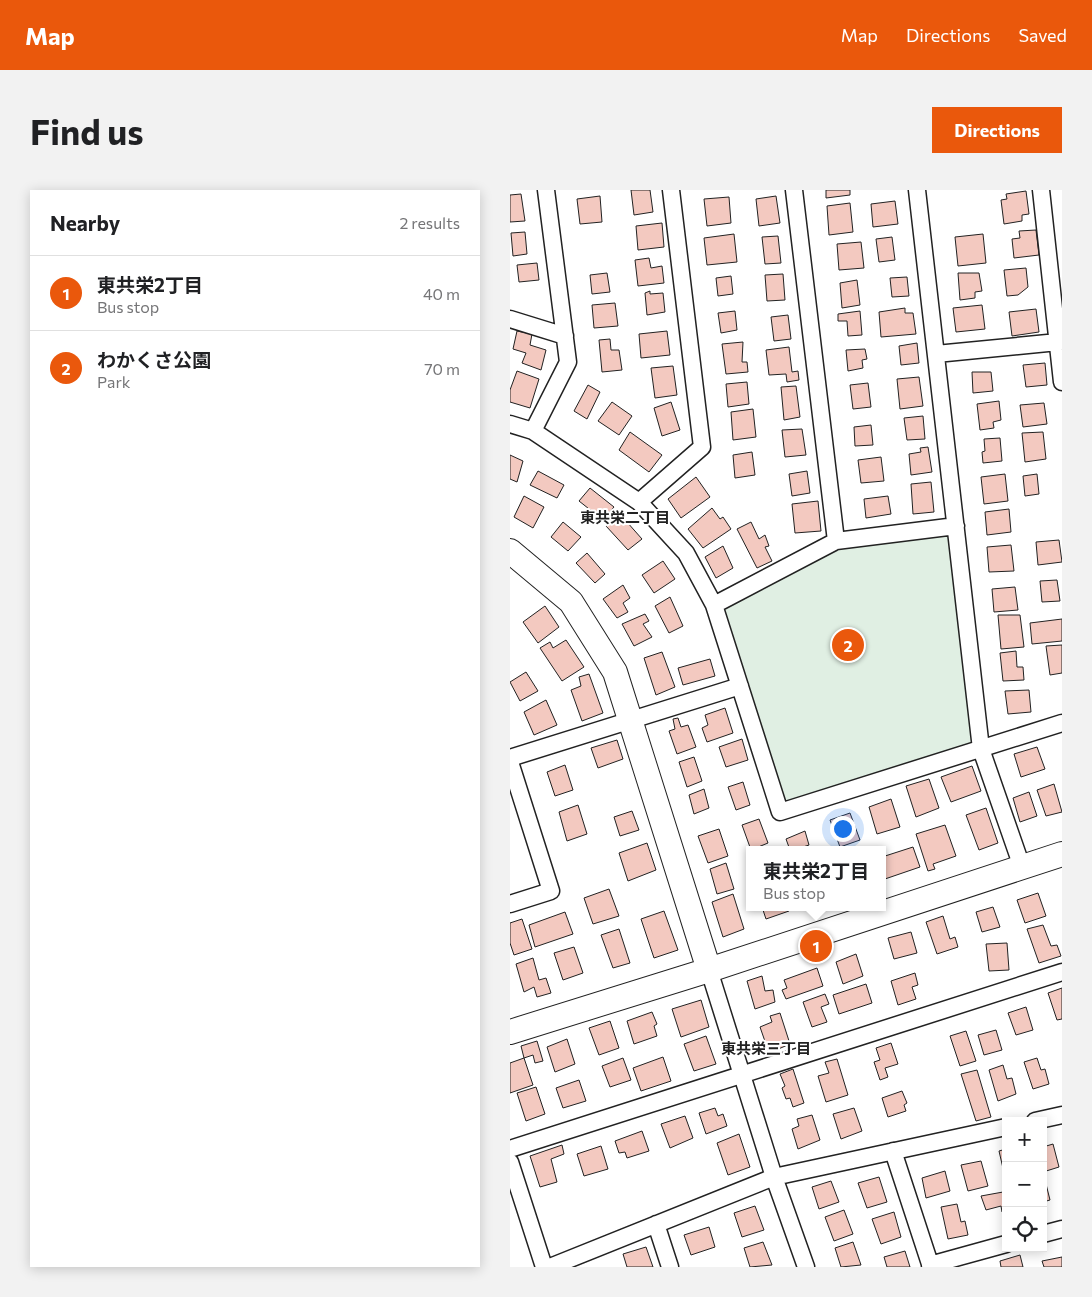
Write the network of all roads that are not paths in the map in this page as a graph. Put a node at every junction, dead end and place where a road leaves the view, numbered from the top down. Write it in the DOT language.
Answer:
graph roads {
  1 [pos="546,190"];
  2 [pos="671,190"];
  3 [pos="794,190"];
  4 [pos="917,190"];
  5 [pos="1041,190"];
  6 [pos="1056,269"];
  7 [pos="510,318"];
  8 [pos="565,336"];
  9 [pos="1058,342"];
  10 [pos="936,354"];
  11 [pos="1062,382"];
  12 [pos="510,424"];
  13 [pos="533,431"];
  14 [pos="639,502"];
  15 [pos="956,526"];
  16 [pos="836,542"];
  17 [pos="510,551"];
  18 [pos="714,605"];
  19 [pos="740,686"];
  20 [pos="630,720"];
  21 [pos="1062,723"];
  22 [pos="981,749"];
  23 [pos="510,760"];
  24 [pos="1062,854"];
  25 [pos="1022,867"];
  26 [pos="510,904"];
  27 [pos="710,970"];
  28 [pos="1062,972"];
  29 [pos="510,1032"];
  30 [pos="743,1075"];
  31 [pos="1062,1115"];
  32 [pos="1047,1118"];
  33 [pos="1002,1128"];
  34 [pos="510,1149"];
  35 [pos="893,1151"];
  36 [pos="510,1162"];
  37 [pos="774,1177"];
  38 [pos="656,1224"];
  39 [pos="1062,1229"];
  40 [pos="1047,1233"];
  41 [pos="1002,1245"];
  42 [pos="930,1266"];
  43 [pos="544,1267"];
  44 [pos="550,1267"];
  45 [pos="670,1267"];
  46 [pos="806,1267"];
  1 -- 8 [label="street"];
  2 -- 14 [label="street"];
  3 -- 16 [label="street"];
  4 -- 10 [label="street"];
  5 -- 6 [label="street"];
  6 -- 9 [label="street"];
  7 -- 8 [label="street"];
  8 -- 13 [label="street"];
  9 -- 10 [label="street"];
  9 -- 11 [label="street"];
  10 -- 15 [label="street"];
  12 -- 13 [label="street"];
  13 -- 14 [label="street"];
  14 -- 18 [label="street"];
  15 -- 16 [label="street"];
  15 -- 22 [label="street"];
  16 -- 18 [label="street"];
  17 -- 20 [label="street"];
  18 -- 19 [label="street"];
  19 -- 20 [label="street"];
  19 -- 22 [label="street"];
  20 -- 23 [label="street"];
  20 -- 27 [label="street"];
  21 -- 22 [label="street"];
  22 -- 25 [label="street"];
  23 -- 26 [label="street"];
  24 -- 25 [label="street"];
  25 -- 27 [label="street"];
  27 -- 29 [label="street"];
  27 -- 30 [label="street"];
  28 -- 30 [label="street"];
  30 -- 34 [label="street"];
  30 -- 37 [label="street"];
  31 -- 32 [label="street"];
  33 -- 35 [label="street"];
  35 -- 37 [label="street"];
  35 -- 42 [label="street"];
  36 -- 43 [label="street"];
  37 -- 38 [label="street"];
  37 -- 46 [label="street"];
  38 -- 44 [label="street"];
  38 -- 45 [label="street"];
  39 -- 40 [label="street"];
  41 -- 42 [label="street"];
}
